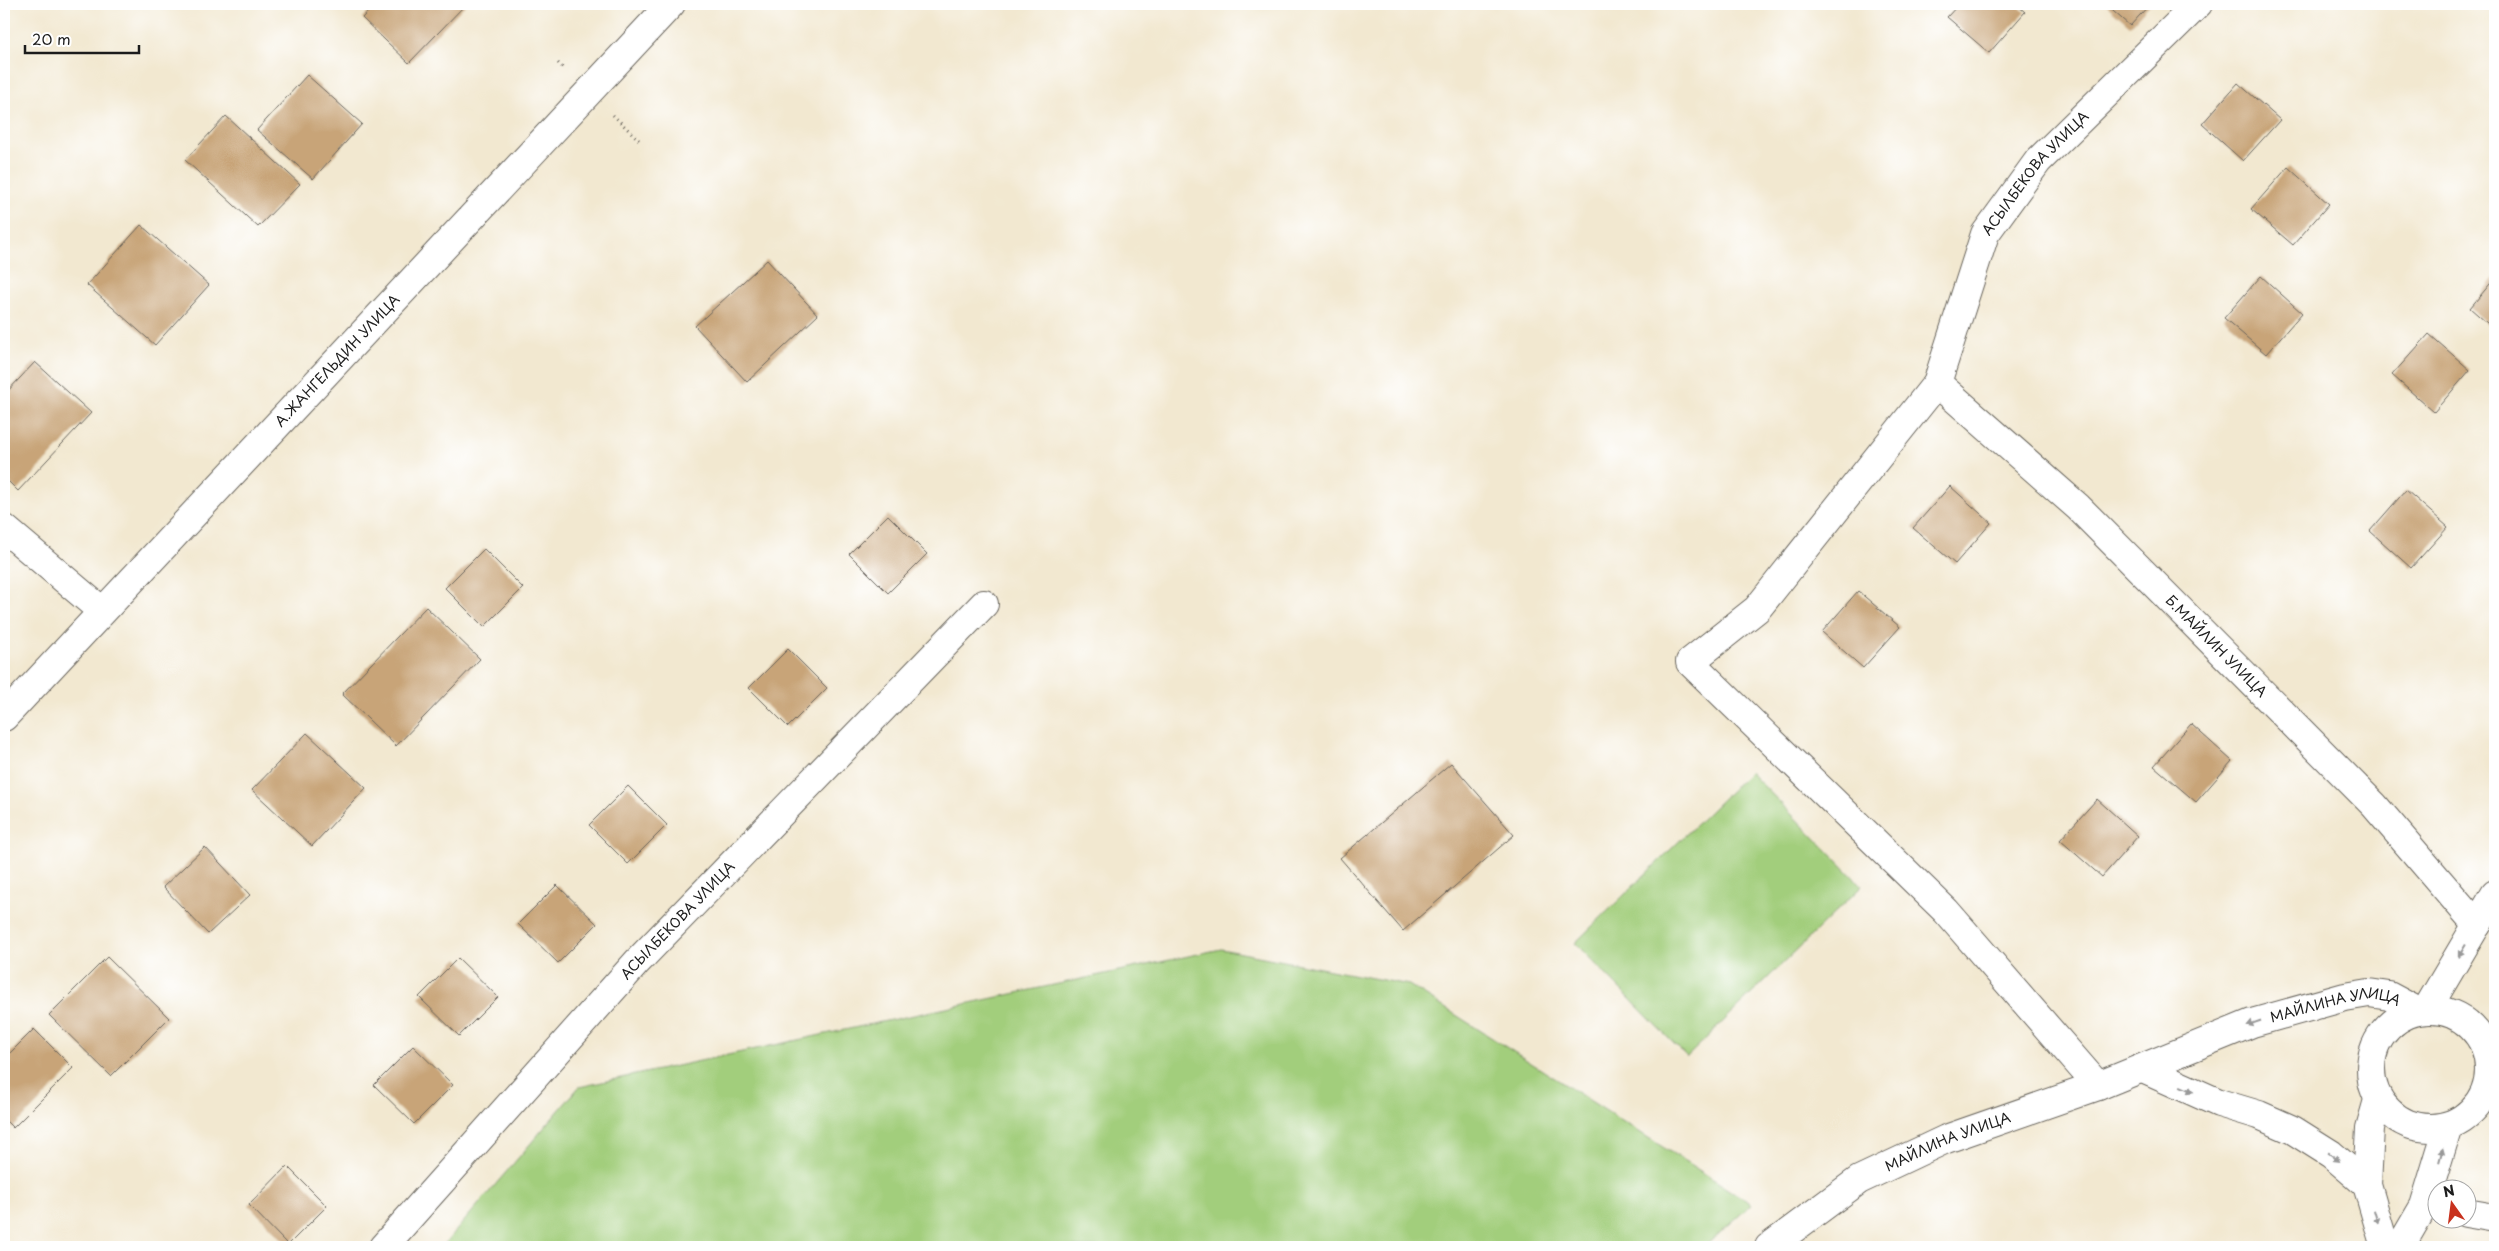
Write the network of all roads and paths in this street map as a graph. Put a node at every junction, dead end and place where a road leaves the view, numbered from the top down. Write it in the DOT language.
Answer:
graph roads {
  1 [pos="671,4"];
  2 [pos="2198,4"];
  3 [pos="1937,383"];
  4 [pos="4,528"];
  5 [pos="984,604"];
  6 [pos="102,611"];
  7 [pos="4,718"];
  8 [pos="2495,894"];
  9 [pos="2478,925"];
  10 [pos="2422,1010"];
  11 [pos="2490,1037"];
  12 [pos="2143,1069"];
  13 [pos="2098,1086"];
  14 [pos="2378,1100"];
  15 [pos="2448,1126"];
  16 [pos="2436,1178"];
  17 [pos="2367,1185"];
  18 [pos="2426,1212"];
  19 [pos="2476,1215"];
  20 [pos="2495,1218"];
  21 [pos="383,1247"];
  22 [pos="1769,1247"];
  23 [pos="2385,1247"];
  24 [pos="2400,1247"];
  1 -- 6 [label="street, А.ЖАНГЕЛЬДИН УЛИЦА"];
  2 -- 3 [label="street, АСЫЛБЕКОВА УЛИЦА"];
  3 -- 9 [label="street, Б.МАЙЛИН УЛИЦА"];
  3 -- 13 [label="street"];
  4 -- 6 [label="street"];
  5 -- 21 [label="street, АСЫЛБЕКОВА УЛИЦА"];
  6 -- 7 [label="street, А.ЖАНГЕЛЬДИН УЛИЦА"];
  8 -- 9 [label="street"];
  9 -- 10 [label="street, one-way"];
  10 -- 11 [label="street, МАЙЛИНА УЛИЦА"];
  10 -- 12 [label="street, МАЙЛИНА УЛИЦА, one-way"];
  10 -- 14 [label="street, МАЙЛИНА УЛИЦА"];
  11 -- 15 [label="street, МАЙЛИНА УЛИЦА"];
  12 -- 13 [label="street, МАЙЛИНА УЛИЦА"];
  12 -- 17 [label="street, one-way"];
  13 -- 22 [label="street, МАЙЛИНА УЛИЦА"];
  14 -- 15 [label="street, МАЙЛИНА УЛИЦА"];
  14 -- 17 [label="street"];
  16 -- 15 [label="street, one-way"];
  17 -- 23 [label="street, one-way"];
  18 -- 24 [label="street"];
  19 -- 20 [label="street"];
}
